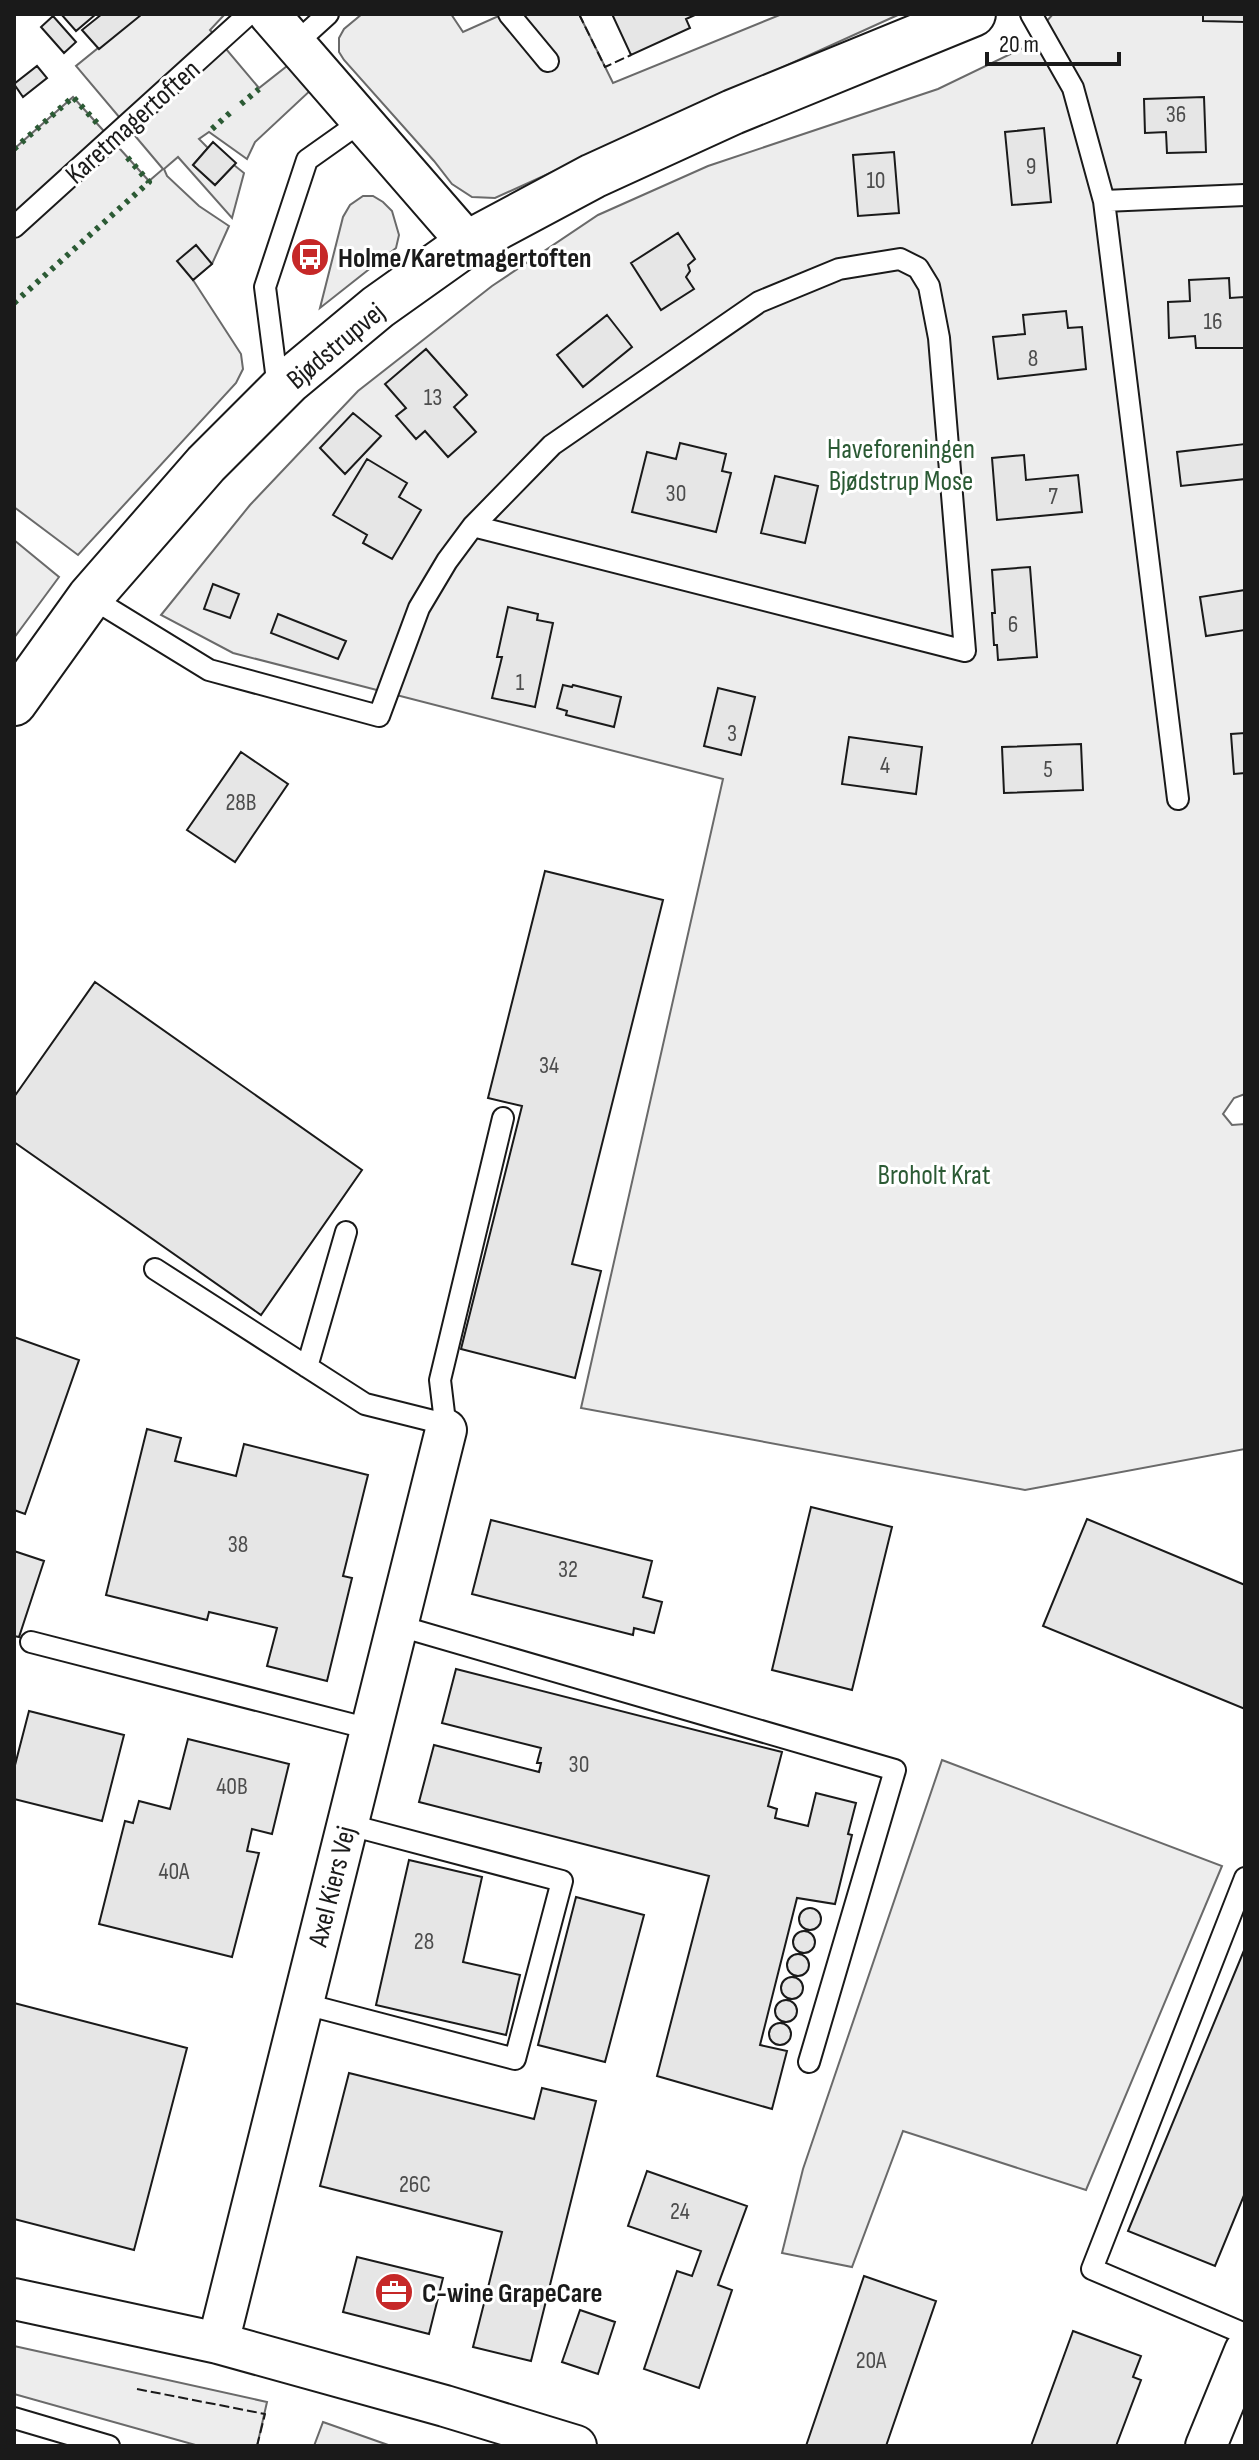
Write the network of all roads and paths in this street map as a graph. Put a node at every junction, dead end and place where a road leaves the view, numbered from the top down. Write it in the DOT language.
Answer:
graph roads {
  1 [pos="249,14"];
  2 [pos="269,14"];
  3 [pos="328,14"];
  4 [pos="509,14"];
  5 [pos="973,14"];
  6 [pos="1031,14"];
  7 [pos="295,44"];
  8 [pos="548,61"];
  9 [pos="362,121"];
  10 [pos="1245,195"];
  11 [pos="1104,201"];
  12 [pos="14,227"];
  13 [pos="468,243"];
  14 [pos="278,392"];
  15 [pos="473,526"];
  16 [pos="90,597"];
  17 [pos="14,703"];
  18 [pos="1178,799"];
  19 [pos="503,1118"];
  20 [pos="346,1232"];
  21 [pos="155,1269"];
  22 [pos="307,1367"];
  23 [pos="446,1427"];
  24 [pos="396,1625"];
  25 [pos="31,1642"];
  26 [pos="370,1729"];
  27 [pos="346,1824"];
  28 [pos="1245,1878"];
  29 [pos="301,2003"];
  30 [pos="809,2062"];
  31 [pos="14,2299"];
  32 [pos="1245,2334"];
  33 [pos="218,2343"];
  34 [pos="1245,2351"];
  35 [pos="14,2418"];
  36 [pos="109,2446"];
  37 [pos="576,2446"];
  38 [pos="1206,2446"];
  1 -- 12 [label="lane, Karetmagertoften"];
  2 -- 7 [label="street"];
  3 -- 7 [label="lane"];
  4 -- 8 [label="lane"];
  5 -- 13 [label="street, Bjødstrupvej"];
  6 -- 11 [label="lane"];
  7 -- 9 [label="street"];
  9 -- 13 [label="street"];
  9 -- 14 [label="lane"];
  10 -- 11 [label="lane"];
  11 -- 18 [label="lane"];
  13 -- 14 [label="street, Bjødstrupvej"];
  14 -- 16 [label="street, Bjødstrupvej"];
  15 -- 15 [label="lane"];
  15 -- 16 [label="lane"];
  16 -- 17 [label="street, Bjødstrupvej"];
  19 -- 23 [label="lane"];
  20 -- 22 [label="lane"];
  21 -- 22 [label="lane"];
  22 -- 23 [label="lane"];
  23 -- 24 [label="street, Axel Kiers Vej"];
  24 -- 26 [label="street, Axel Kiers Vej"];
  24 -- 30 [label="lane"];
  25 -- 26 [label="lane"];
  26 -- 27 [label="street, Axel Kiers Vej"];
  27 -- 29 [label="street, Axel Kiers Vej"];
  27 -- 29 [label="lane"];
  28 -- 32 [label="lane"];
  29 -- 33 [label="street, Axel Kiers Vej"];
  31 -- 33 [label="street"];
  33 -- 37 [label="street"];
  34 -- 38 [label="street"];
  35 -- 36 [label="lane"];
}
